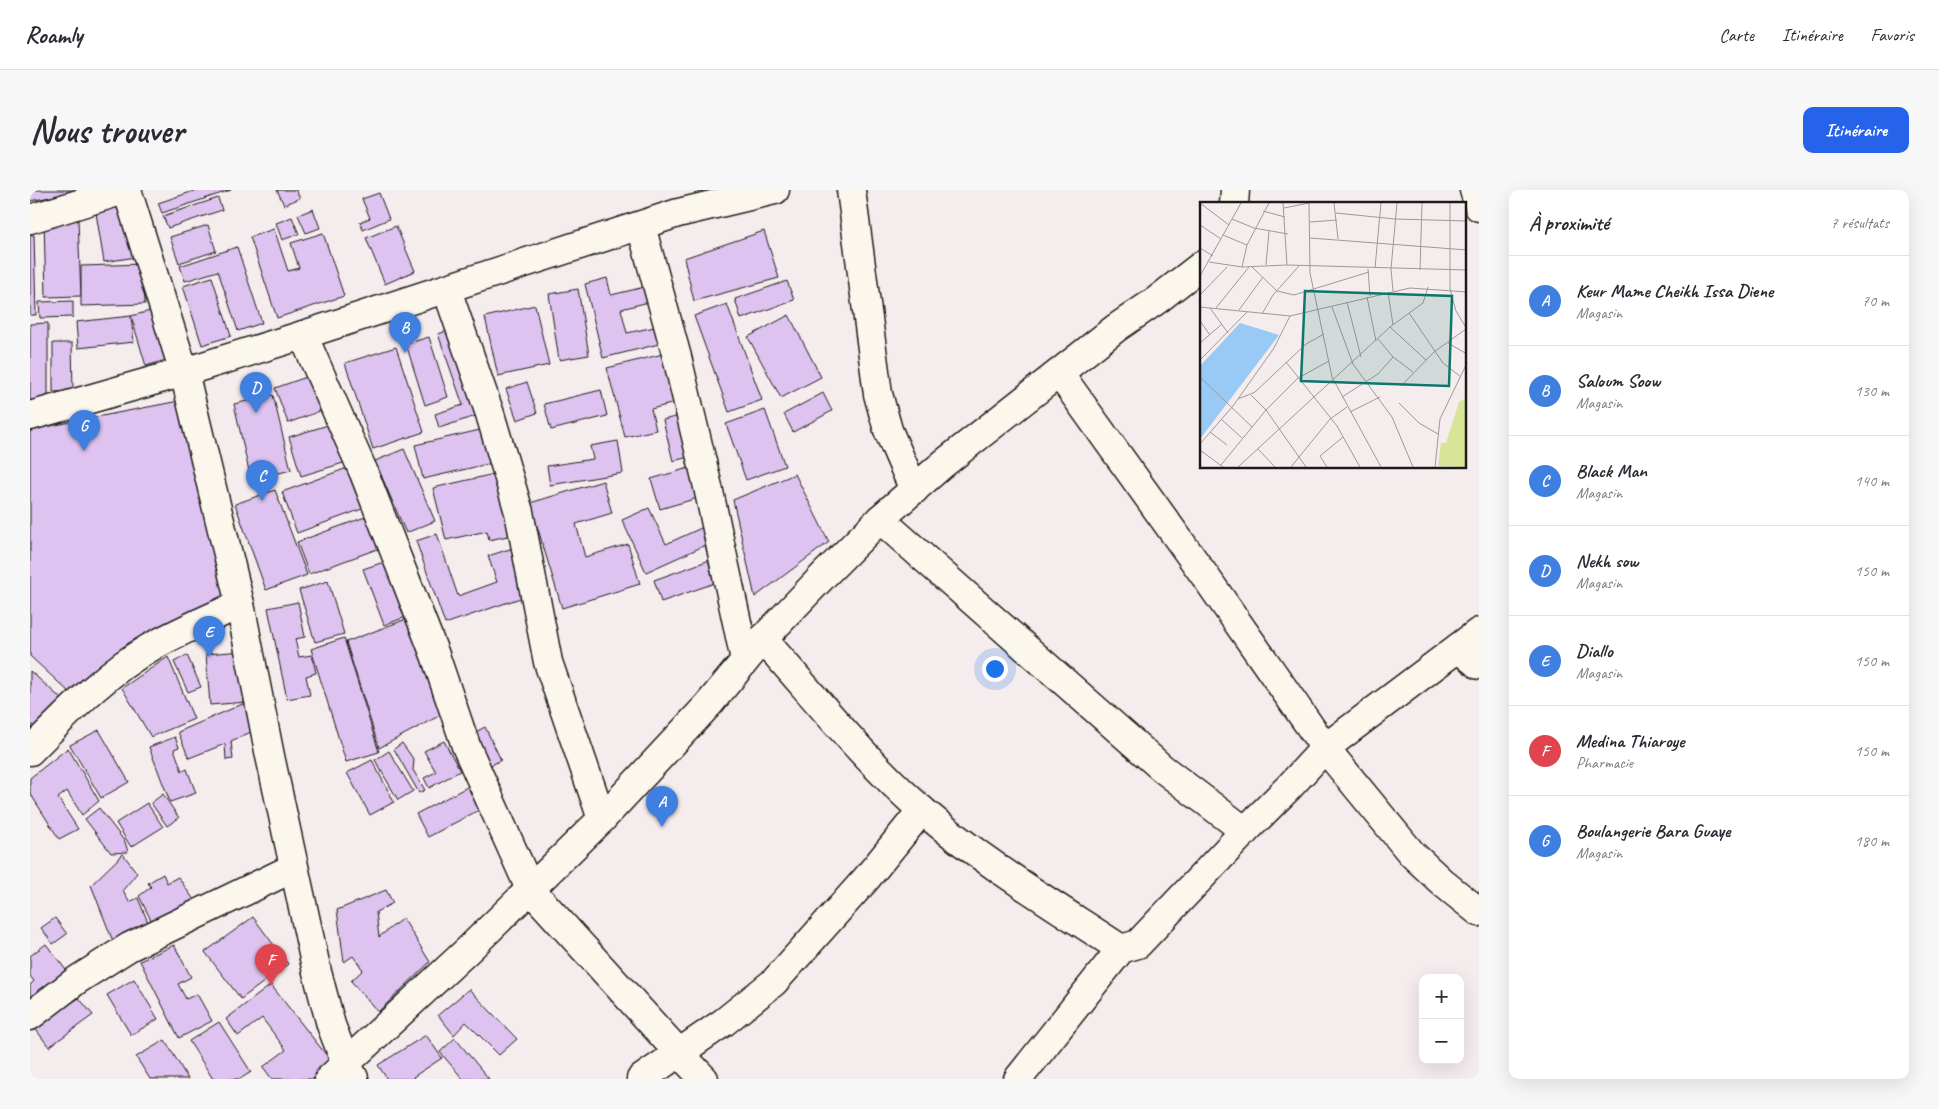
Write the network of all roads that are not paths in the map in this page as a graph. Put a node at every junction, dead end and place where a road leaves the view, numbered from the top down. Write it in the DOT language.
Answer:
graph roads {
  1 [pos="125,190"];
  2 [pos="775,190"];
  3 [pos="851,190"];
  4 [pos="1474,190"];
  5 [pos="676,202"];
  6 [pos="1479,207"];
  7 [pos="30,218"];
  8 [pos="641,226"];
  9 [pos="1200,267"];
  10 [pos="447,290"];
  11 [pos="303,335"];
  12 [pos="184,372"];
  13 [pos="1059,373"];
  14 [pos="30,416"];
  15 [pos="914,490"];
  16 [pos="880,520"];
  17 [pos="240,604"];
  18 [pos="763,639"];
  19 [pos="1469,640"];
  20 [pos="745,660"];
  21 [pos="1479,665"];
  22 [pos="1325,748"];
  23 [pos="30,751"];
  24 [pos="922,810"];
  25 [pos="602,819"];
  26 [pos="1245,832"];
  27 [pos="293,868"];
  28 [pos="530,889"];
  29 [pos="1479,912"];
  30 [pos="1121,949"];
  31 [pos="30,1016"];
  32 [pos="679,1053"];
  33 [pos="343,1074"];
  34 [pos="641,1079"];
  35 [pos="704,1079"];
  36 [pos="1018,1079"];
  1 -- 7 [label="street"];
  1 -- 12 [label="street"];
  2 -- 5 [label="street"];
  3 -- 15 [label="street"];
  4 -- 6 [label="street"];
  5 -- 8 [label="street"];
  8 -- 10 [label="street"];
  8 -- 20 [label="street"];
  9 -- 13 [label="street"];
  10 -- 11 [label="street"];
  10 -- 25 [label="street"];
  11 -- 12 [label="street"];
  11 -- 28 [label="street"];
  12 -- 14 [label="street"];
  12 -- 17 [label="street"];
  13 -- 15 [label="street"];
  13 -- 22 [label="street"];
  15 -- 16 [label="street"];
  16 -- 18 [label="street"];
  16 -- 26 [label="street"];
  17 -- 23 [label="street"];
  17 -- 27 [label="street"];
  18 -- 20 [label="street"];
  18 -- 24 [label="street"];
  19 -- 21 [label="street"];
  19 -- 22 [label="street"];
  20 -- 25 [label="street"];
  22 -- 26 [label="street"];
  22 -- 29 [label="street"];
  24 -- 30 [label="street"];
  24 -- 32 [label="street"];
  25 -- 28 [label="street"];
  26 -- 30 [label="street"];
  27 -- 31 [label="street"];
  27 -- 33 [label="street"];
  28 -- 32 [label="street"];
  28 -- 33 [label="street"];
  30 -- 36 [label="street"];
  32 -- 34 [label="street"];
  32 -- 35 [label="street"];
}
